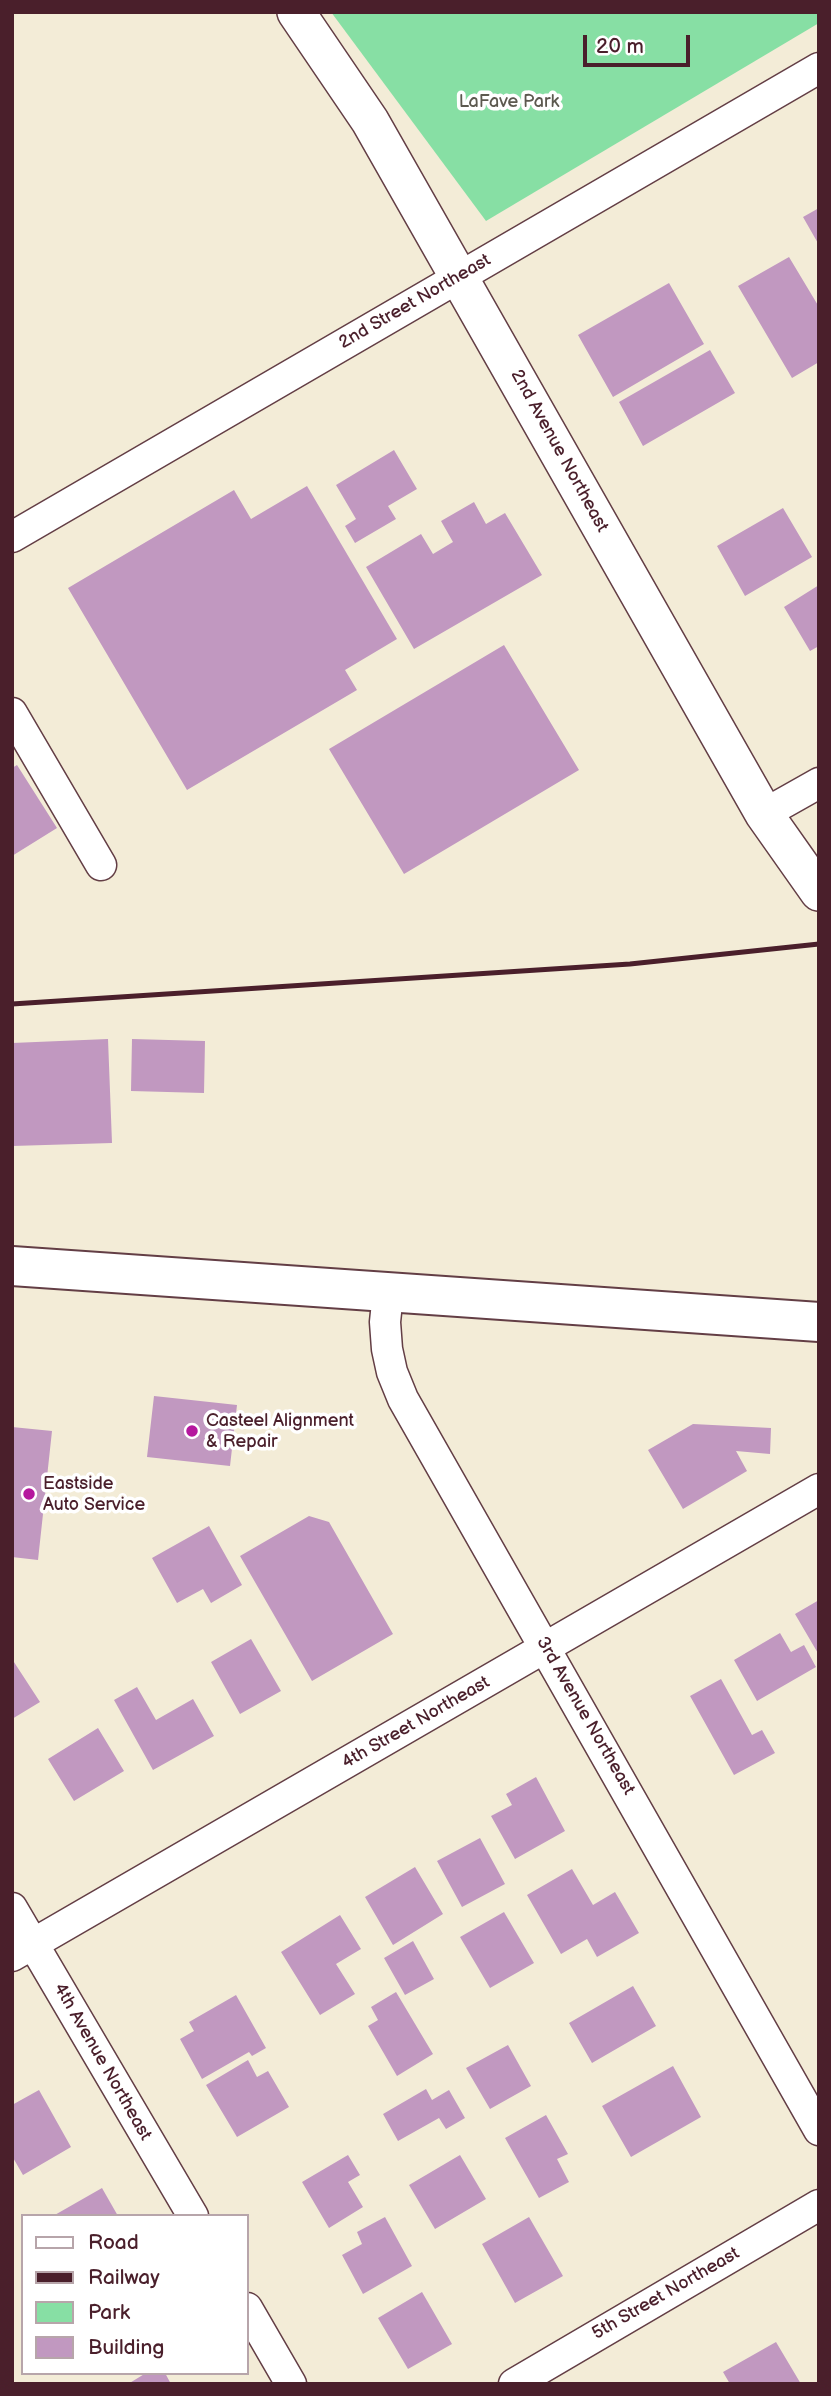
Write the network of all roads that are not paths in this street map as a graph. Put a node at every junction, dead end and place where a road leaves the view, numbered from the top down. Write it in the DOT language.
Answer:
graph roads {
  1 [pos="296,12"];
  2 [pos="819,68"];
  3 [pos="460,275"];
  4 [pos="12,537"];
  5 [pos="12,713"];
  6 [pos="819,783"];
  7 [pos="764,814"];
  8 [pos="101,864"];
  9 [pos="819,892"];
  10 [pos="12,1266"];
  11 [pos="388,1293"];
  12 [pos="819,1322"];
  13 [pos="819,1489"];
  14 [pos="546,1648"];
  15 [pos="12,1908"];
  16 [pos="23,1950"];
  17 [pos="819,2130"];
  18 [pos="819,2205"];
  19 [pos="191,2214"];
  20 [pos="248,2310"];
  21 [pos="291,2384"];
  22 [pos="514,2384"];
  1 -- 3 [label="street, 2nd Avenue Northeast"];
  2 -- 3 [label="street, 2nd Street Northeast"];
  3 -- 4 [label="street, 2nd Street Northeast"];
  3 -- 7 [label="street, 2nd Avenue Northeast"];
  5 -- 8 [label="street"];
  6 -- 7 [label="street"];
  7 -- 9 [label="street, 2nd Avenue Northeast"];
  10 -- 11 [label="main road"];
  11 -- 12 [label="main road"];
  11 -- 14 [label="street, 3rd Avenue Northeast"];
  13 -- 14 [label="street, 4th Street Northeast"];
  14 -- 16 [label="street, 4th Street Northeast"];
  14 -- 17 [label="street, 3rd Avenue Northeast"];
  15 -- 16 [label="street, 4th Avenue Northeast"];
  16 -- 19 [label="street, 4th Avenue Northeast"];
  18 -- 22 [label="street, 5th Street Northeast"];
  20 -- 21 [label="street"];
}
